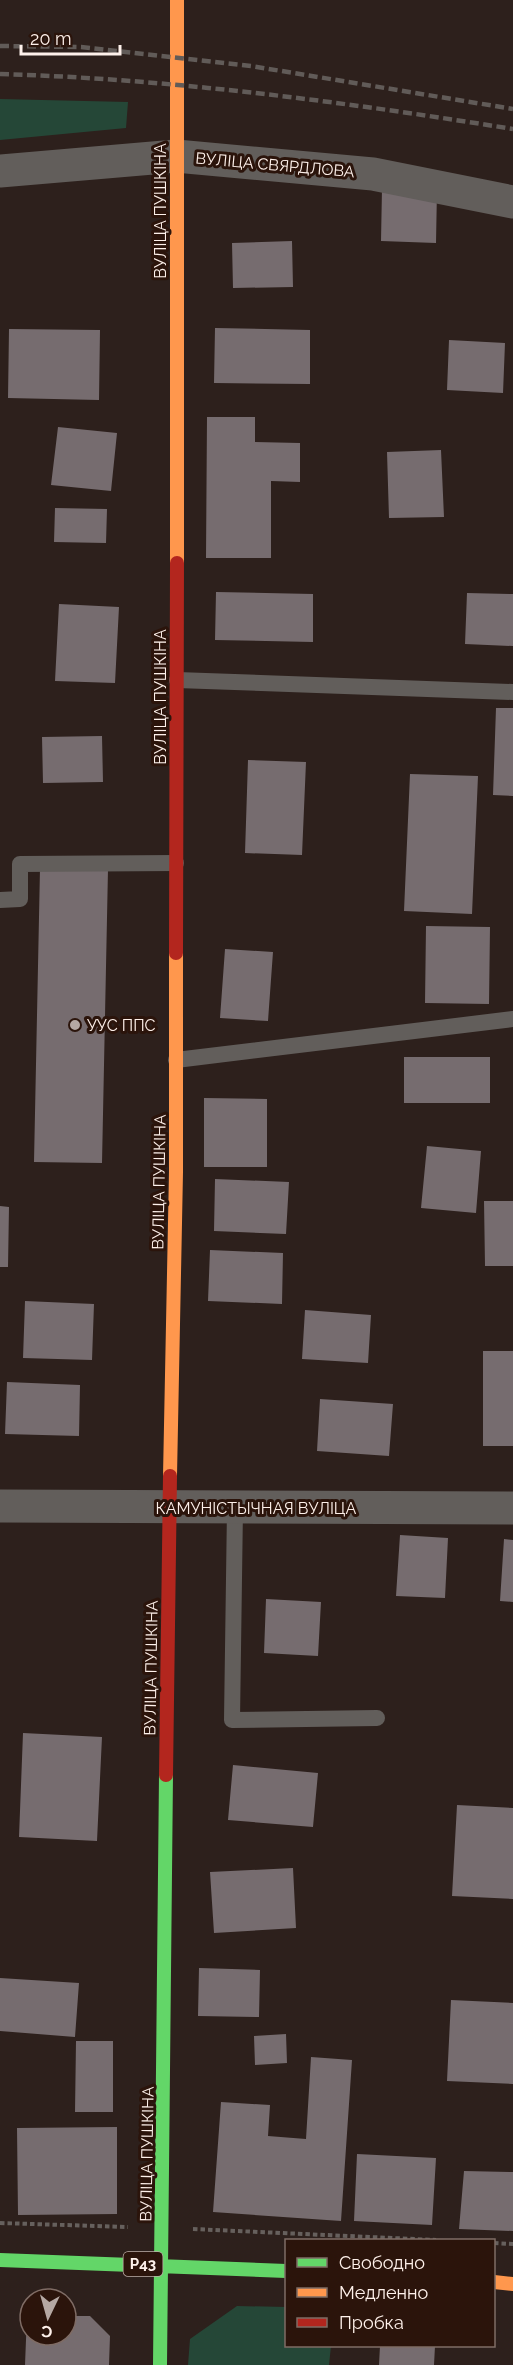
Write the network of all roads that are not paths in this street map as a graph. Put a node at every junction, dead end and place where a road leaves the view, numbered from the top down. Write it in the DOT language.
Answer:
graph roads {
  1 [pos="177,0"];
  2 [pos="176,156"];
  3 [pos="0,171"];
  4 [pos="513,202"];
  5 [pos="177,680"];
  6 [pos="513,692"];
  7 [pos="176,863"];
  8 [pos="0,900"];
  9 [pos="513,1019"];
  10 [pos="176,1060"];
  11 [pos="0,1506"];
  12 [pos="169,1508"];
  13 [pos="235,1508"];
  14 [pos="513,1508"];
  15 [pos="377,1718"];
  16 [pos="0,2260"];
  17 [pos="163,2265"];
  18 [pos="285,2271"];
  19 [pos="495,2282"];
  20 [pos="513,2283"];
  21 [pos="160,2365"];
  1 -- 2 [label="main road, ВУЛІЦА ПУШКІНА"];
  2 -- 3 [label="street, ВУЛІЦА СВЯРДЛОВА"];
  2 -- 4 [label="street, ВУЛІЦА СВЯРДЛОВА"];
  2 -- 5 [label="main road, ВУЛІЦА ПУШКІНА"];
  5 -- 6 [label="lane"];
  5 -- 7 [label="main road, ВУЛІЦА ПУШКІНА"];
  7 -- 8 [label="lane"];
  7 -- 10 [label="main road, ВУЛІЦА ПУШКІНА"];
  9 -- 10 [label="lane"];
  10 -- 12 [label="main road, ВУЛІЦА ПУШКІНА"];
  11 -- 12 [label="street, КАМУНІСТЫЧНАЯ ВУЛІЦА"];
  12 -- 13 [label="street, КАМУНІСТЫЧНАЯ ВУЛІЦА"];
  12 -- 17 [label="main road, ВУЛІЦА ПУШКІНА"];
  13 -- 14 [label="street, КАМУНІСТЫЧНАЯ ВУЛІЦА"];
  13 -- 15 [label="lane"];
  16 -- 17 [label="main road, Р43"];
  17 -- 18 [label="main road, Р43"];
  17 -- 21 [label="main road, ВУЛІЦА ПУШКІНА"];
  19 -- 20 [label="main road"];
}
